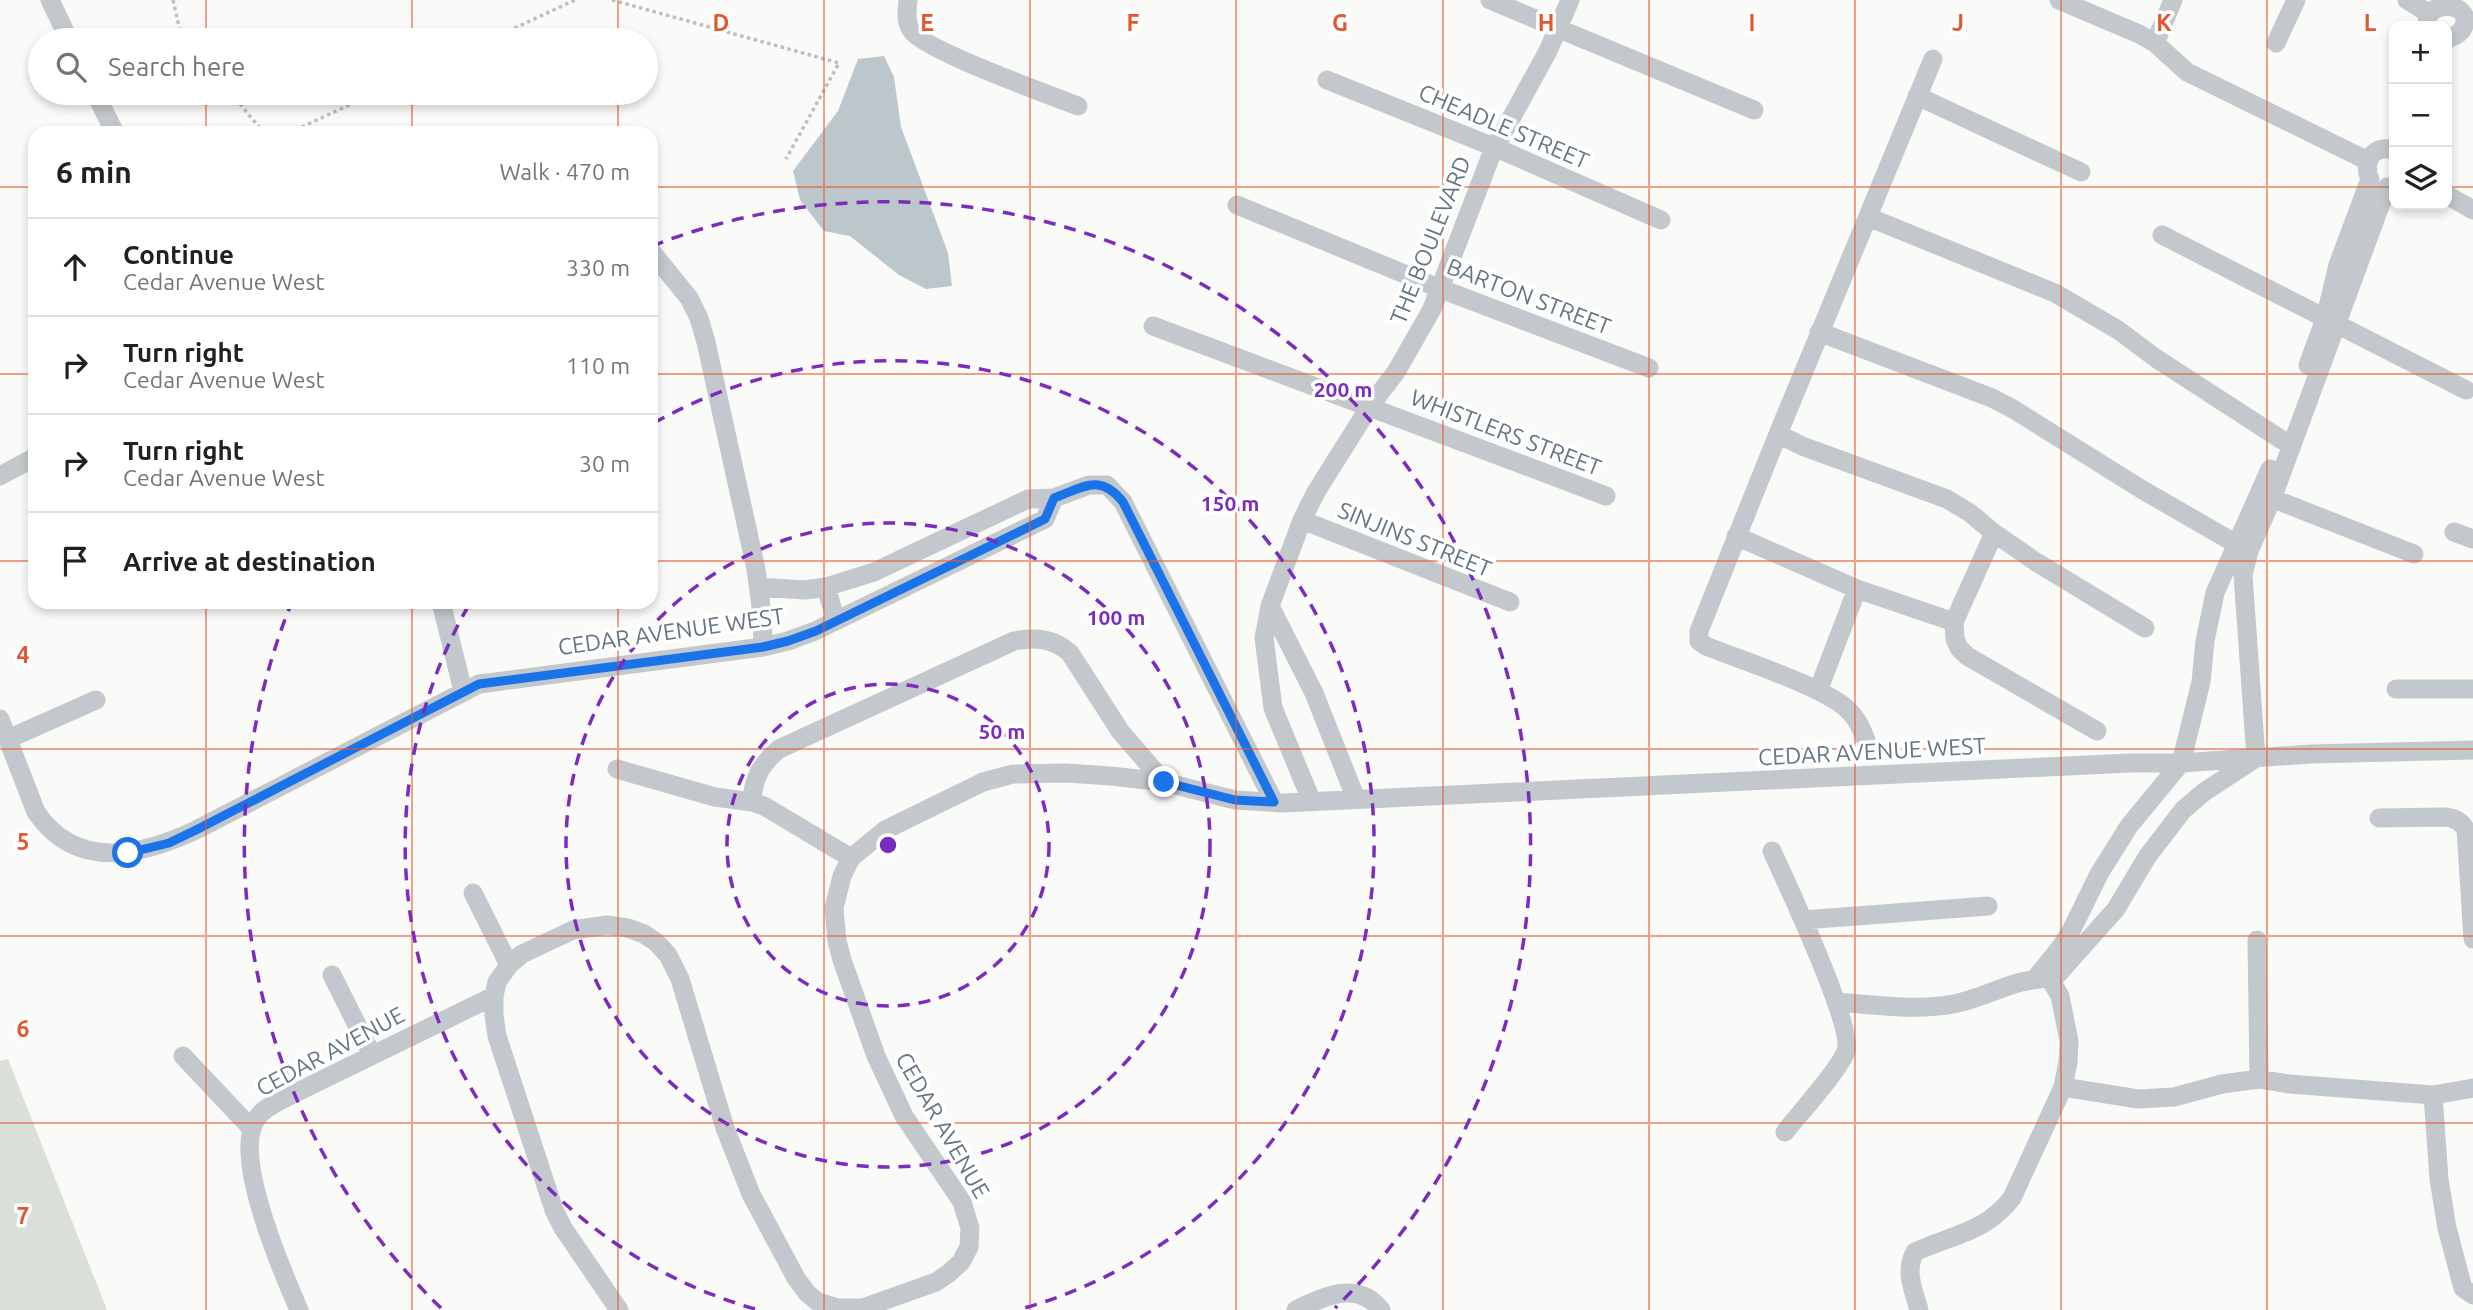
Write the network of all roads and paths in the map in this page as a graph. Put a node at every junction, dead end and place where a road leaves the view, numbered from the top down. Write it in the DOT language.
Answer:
graph roads {
  1 [pos="50,0"];
  2 [pos="173,0"];
  3 [pos="575,0"];
  4 [pos="612,0"];
  5 [pos="908,0"];
  6 [pos="1490,0"];
  7 [pos="1570,0"];
  8 [pos="2059,0"];
  9 [pos="2173,0"];
  10 [pos="2296,0"];
  11 [pos="2407,0"];
  12 [pos="2443,8"];
  13 [pos="63,28"];
  14 [pos="179,28"];
  15 [pos="515,28"];
  16 [pos="1559,28"];
  17 [pos="2459,39"];
  18 [pos="2155,43"];
  19 [pos="2276,43"];
  20 [pos="1933,59"];
  21 [pos="1327,80"];
  22 [pos="1917,96"];
  23 [pos="101,105"];
  24 [pos="241,105"];
  25 [pos="349,105"];
  26 [pos="1078,106"];
  27 [pos="1754,110"];
  28 [pos="112,126"];
  29 [pos="258,126"];
  30 [pos="304,126"];
  31 [pos="1494,147"];
  32 [pos="2389,150"];
  33 [pos="786,159"];
  34 [pos="2081,172"];
  35 [pos="2380,178"];
  36 [pos="2452,198"];
  37 [pos="1237,205"];
  38 [pos="2473,210"];
  39 [pos="1868,217"];
  40 [pos="1661,220"];
  41 [pos="2162,236"];
  42 [pos="658,259"];
  43 [pos="1441,289"];
  44 [pos="2331,322"];
  45 [pos="1153,326"];
  46 [pos="1819,332"];
  47 [pos="1649,369"];
  48 [pos="2466,390"];
  49 [pos="1370,406"];
  50 [pos="1778,434"];
  51 [pos="2282,440"];
  52 [pos="28,461"];
  53 [pos="0,476"];
  54 [pos="1606,496"];
  55 [pos="2266,496"];
  56 [pos="1054,498"];
  57 [pos="1302,520"];
  58 [pos="2454,532"];
  59 [pos="1994,533"];
  60 [pos="1736,536"];
  61 [pos="2473,540"];
  62 [pos="2242,548"];
  63 [pos="2414,554"];
  64 [pos="759,587"];
  65 [pos="826,587"];
  66 [pos="1857,589"];
  67 [pos="1510,602"];
  68 [pos="1270,606"];
  69 [pos="444,609"];
  70 [pos="836,621"];
  71 [pos="1954,622"];
  72 [pos="2145,628"];
  73 [pos="763,647"];
  74 [pos="2396,689"];
  75 [pos="2473,689"];
  76 [pos="463,691"];
  77 [pos="1818,691"];
  78 [pos="96,701"];
  79 [pos="0,719"];
  80 [pos="2097,731"];
  81 [pos="8,739"];
  82 [pos="1866,740"];
  83 [pos="2473,750"];
  84 [pos="2256,758"];
  85 [pos="2181,763"];
  86 [pos="617,769"];
  87 [pos="1164,782"];
  88 [pos="1356,799"];
  89 [pos="752,802"];
  90 [pos="1274,802"];
  91 [pos="1312,802"];
  92 [pos="2143,809"];
  93 [pos="2379,818"];
  94 [pos="2170,826"];
  95 [pos="1772,851"];
  96 [pos="850,858"];
  97 [pos="473,893"];
  98 [pos="2084,905"];
  99 [pos="1988,906"];
  100 [pos="1803,920"];
  101 [pos="2105,922"];
  102 [pos="2473,939"];
  103 [pos="2257,940"];
  104 [pos="509,965"];
  105 [pos="332,975"];
  106 [pos="2043,976"];
  107 [pos="494,996"];
  108 [pos="1836,1003"];
  109 [pos="372,1055"];
  110 [pos="183,1056"];
  111 [pos="2259,1079"];
  112 [pos="2063,1087"];
  113 [pos="2473,1088"];
  114 [pos="2433,1095"];
  115 [pos="252,1129"];
  116 [pos="1785,1132"];
  117 [pos="2473,1295"];
  118 [pos="299,1310"];
  119 [pos="619,1310"];
  120 [pos="1296,1310"];
  121 [pos="1381,1310"];
  122 [pos="1919,1310"];
  1 -- 13 [label="street"];
  2 -- 14 [label="path"];
  3 -- 15 [label="path"];
  4 -- 33 [label="path"];
  5 -- 26 [label="street"];
  6 -- 16 [label="street"];
  7 -- 16 [label="street, THE BOULEVARD"];
  8 -- 18 [label="street"];
  9 -- 18 [label="street"];
  10 -- 19 [label="street"];
  11 -- 12 [label="street"];
  12 -- 17 [label="street"];
  16 -- 27 [label="street"];
  16 -- 31 [label="street, THE BOULEVARD"];
  18 -- 35 [label="street"];
  20 -- 22 [label="street"];
  21 -- 31 [label="street, CHEADLE STREET"];
  22 -- 34 [label="street"];
  22 -- 39 [label="street"];
  23 -- 28 [label="street"];
  24 -- 29 [label="path"];
  25 -- 30 [label="path"];
  31 -- 40 [label="street, CHEADLE STREET"];
  31 -- 43 [label="street, THE BOULEVARD"];
  32 -- 35 [label="street"];
  35 -- 44 [label="street"];
  36 -- 38 [label="street"];
  37 -- 43 [label="street, BARTON STREET"];
  39 -- 46 [label="street"];
  39 -- 51 [label="street"];
  41 -- 44 [label="street"];
  42 -- 64 [label="street"];
  43 -- 47 [label="street, BARTON STREET"];
  43 -- 49 [label="street, THE BOULEVARD"];
  44 -- 48 [label="street"];
  44 -- 51 [label="street"];
  44 -- 55 [label="street"];
  45 -- 49 [label="street, WHISTLERS STREET"];
  46 -- 50 [label="street"];
  46 -- 62 [label="street"];
  49 -- 54 [label="street, WHISTLERS STREET"];
  49 -- 57 [label="street, THE BOULEVARD"];
  50 -- 59 [label="street"];
  50 -- 60 [label="street"];
  51 -- 55 [label="street"];
  52 -- 53 [label="street"];
  55 -- 62 [label="street"];
  55 -- 63 [label="street"];
  56 -- 65 [label="street"];
  56 -- 70 [label="street, CEDAR AVENUE WEST"];
  56 -- 90 [label="street"];
  57 -- 67 [label="street, SINJINS STREET"];
  57 -- 68 [label="street, THE BOULEVARD"];
  58 -- 61 [label="street"];
  59 -- 71 [label="street"];
  59 -- 72 [label="street"];
  60 -- 66 [label="street"];
  60 -- 77 [label="street"];
  62 -- 84 [label="street"];
  62 -- 85 [label="street"];
  64 -- 65 [label="street"];
  64 -- 73 [label="street"];
  65 -- 70 [label="street"];
  66 -- 71 [label="street"];
  66 -- 77 [label="street"];
  68 -- 88 [label="street"];
  68 -- 91 [label="street, THE BOULEVARD"];
  69 -- 76 [label="street"];
  70 -- 73 [label="street, CEDAR AVENUE WEST"];
  71 -- 80 [label="street"];
  73 -- 76 [label="street, CEDAR AVENUE WEST"];
  74 -- 75 [label="street"];
  76 -- 81 [label="street, CEDAR AVENUE WEST"];
  77 -- 82 [label="street"];
  78 -- 81 [label="street"];
  79 -- 81 [label="street, CEDAR AVENUE WEST"];
  83 -- 84 [label="street, CEDAR AVENUE WEST"];
  84 -- 85 [label="street, CEDAR AVENUE WEST"];
  84 -- 94 [label="street"];
  85 -- 88 [label="street, CEDAR AVENUE WEST"];
  85 -- 92 [label="street"];
  86 -- 89 [label="street"];
  87 -- 89 [label="street"];
  87 -- 90 [label="street, CEDAR AVENUE WEST"];
  87 -- 96 [label="street"];
  88 -- 91 [label="street, CEDAR AVENUE WEST"];
  89 -- 96 [label="street"];
  90 -- 91 [label="street, CEDAR AVENUE WEST"];
  92 -- 94 [label="street"];
  92 -- 98 [label="street"];
  93 -- 102 [label="street"];
  94 -- 101 [label="street"];
  95 -- 100 [label="street"];
  96 -- 104 [label="street, CEDAR AVENUE"];
  97 -- 104 [label="street"];
  98 -- 101 [label="street"];
  98 -- 106 [label="street"];
  99 -- 100 [label="street"];
  100 -- 108 [label="street"];
  101 -- 106 [label="street"];
  103 -- 111 [label="street"];
  104 -- 107 [label="street"];
  105 -- 109 [label="street"];
  106 -- 108 [label="street"];
  106 -- 112 [label="street"];
  107 -- 109 [label="street, CEDAR AVENUE"];
  107 -- 119 [label="street"];
  108 -- 116 [label="street"];
  109 -- 115 [label="street, CEDAR AVENUE"];
  110 -- 115 [label="street"];
  111 -- 112 [label="street"];
  111 -- 114 [label="street"];
  112 -- 122 [label="street"];
  113 -- 114 [label="street"];
  114 -- 117 [label="street"];
  115 -- 118 [label="street, CEDAR AVENUE"];
  120 -- 121 [label="street"];
}
